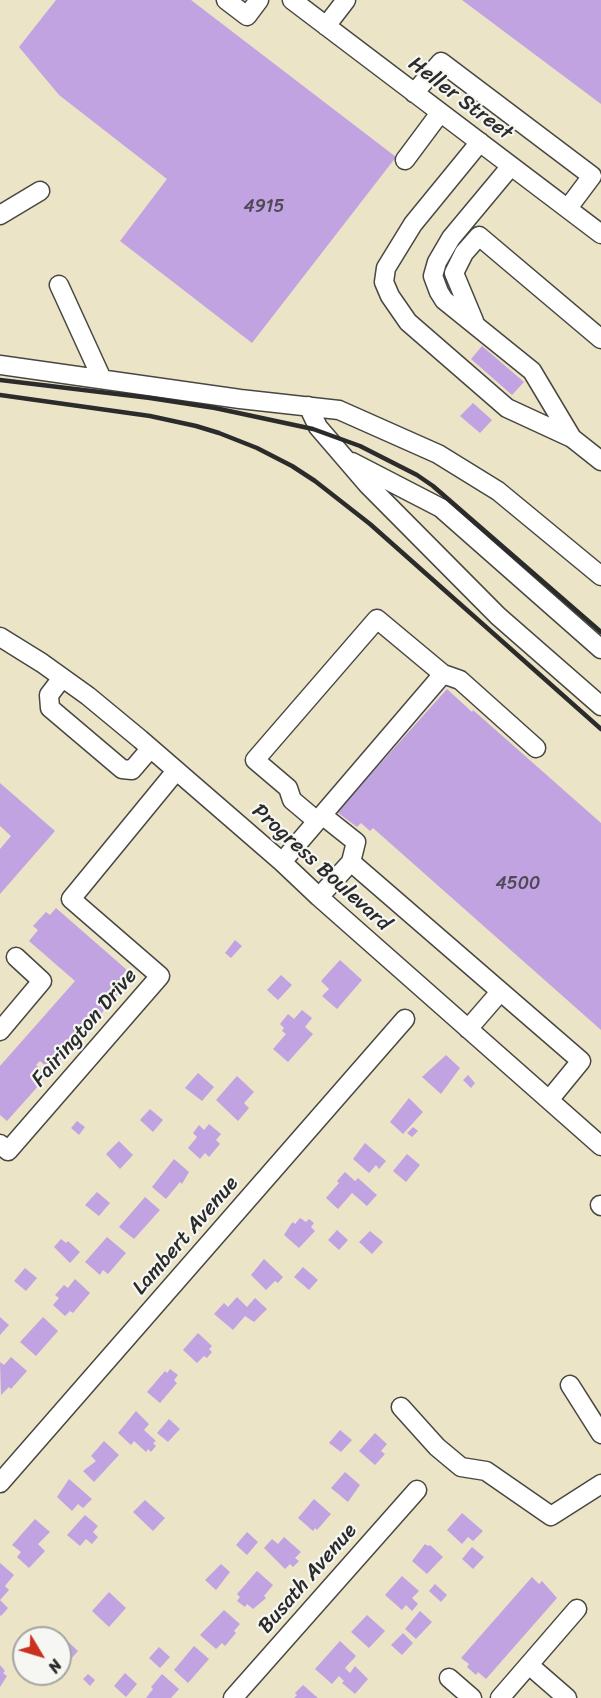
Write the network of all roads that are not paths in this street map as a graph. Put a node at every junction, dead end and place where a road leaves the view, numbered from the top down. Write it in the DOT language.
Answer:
graph roads {
  1 [pos="226,0"];
  2 [pos="260,0"];
  3 [pos="292,0"];
  4 [pos="346,0"];
  5 [pos="326,26"];
  6 [pos="414,93"];
  7 [pos="440,113"];
  8 [pos="480,142"];
  9 [pos="405,160"];
  10 [pos="512,166"];
  11 [pos="40,191"];
  12 [pos="568,208"];
  13 [pos="0,215"];
  14 [pos="601,234"];
  15 [pos="59,285"];
  16 [pos="477,326"];
  17 [pos="601,339"];
  18 [pos="0,365"];
  19 [pos="102,379"];
  20 [pos="308,406"];
  21 [pos="572,438"];
  22 [pos="345,458"];
  23 [pos="601,461"];
  24 [pos="601,576"];
  25 [pos="0,638"];
  26 [pos="601,649"];
  27 [pos="443,674"];
  28 [pos="62,678"];
  29 [pos="601,706"];
  30 [pos="536,748"];
  31 [pos="150,749"];
  32 [pos="176,771"];
  33 [pos="319,818"];
  34 [pos="282,862"];
  35 [pos="351,862"];
  36 [pos="319,897"];
  37 [pos="16,957"];
  38 [pos="500,992"];
  39 [pos="405,1019"];
  40 [pos="468,1029"];
  41 [pos="0,1031"];
  42 [pos="549,1100"];
  43 [pos="0,1144"];
  44 [pos="601,1146"];
  45 [pos="570,1385"];
  46 [pos="401,1407"];
  47 [pos="601,1434"];
  48 [pos="0,1482"];
  49 [pos="601,1484"];
  50 [pos="417,1490"];
  51 [pos="577,1609"];
  52 [pos="529,1665"];
  53 [pos="448,1678"];
  54 [pos="233,1698"];
  55 [pos="472,1698"];
  56 [pos="500,1698"];
  57 [pos="567,1698"];
  1 -- 2 [label="street"];
  3 -- 5 [label="street, Heller Street"];
  4 -- 5 [label="street"];
  5 -- 6 [label="street, Heller Street"];
  6 -- 7 [label="street, Heller Street"];
  6 -- 12 [label="street"];
  7 -- 8 [label="street, Heller Street"];
  7 -- 9 [label="street"];
  8 -- 10 [label="street, Heller Street"];
  8 -- 21 [label="street"];
  10 -- 12 [label="street, Heller Street"];
  10 -- 16 [label="street"];
  11 -- 13 [label="street"];
  12 -- 14 [label="street, Heller Street"];
  15 -- 19 [label="street"];
  16 -- 17 [label="street"];
  16 -- 21 [label="street"];
  18 -- 19 [label="street"];
  19 -- 20 [label="street"];
  20 -- 22 [label="street"];
  20 -- 24 [label="street"];
  21 -- 23 [label="street"];
  22 -- 26 [label="street"];
  22 -- 29 [label="street"];
  25 -- 28 [label="street, Progress Boulevard"];
  27 -- 30 [label="street"];
  27 -- 33 [label="street"];
  27 -- 33 [label="street"];
  28 -- 31 [label="street, Progress Boulevard"];
  28 -- 31 [label="street"];
  31 -- 32 [label="street, Progress Boulevard"];
  32 -- 34 [label="street, Progress Boulevard"];
  32 -- 43 [label="street, Fairington Drive"];
  33 -- 34 [label="street"];
  33 -- 35 [label="street"];
  34 -- 36 [label="street, Progress Boulevard"];
  35 -- 36 [label="street"];
  35 -- 38 [label="street"];
  36 -- 40 [label="street, Progress Boulevard"];
  37 -- 41 [label="street"];
  38 -- 40 [label="street"];
  38 -- 42 [label="street"];
  39 -- 48 [label="street, Lambert Avenue"];
  40 -- 42 [label="street, Progress Boulevard"];
  42 -- 44 [label="street, Progress Boulevard"];
  45 -- 47 [label="street"];
  46 -- 49 [label="street"];
  50 -- 54 [label="street, Busath Avenue"];
  51 -- 52 [label="street"];
  52 -- 56 [label="street"];
  52 -- 57 [label="street"];
  53 -- 55 [label="street"];
}
